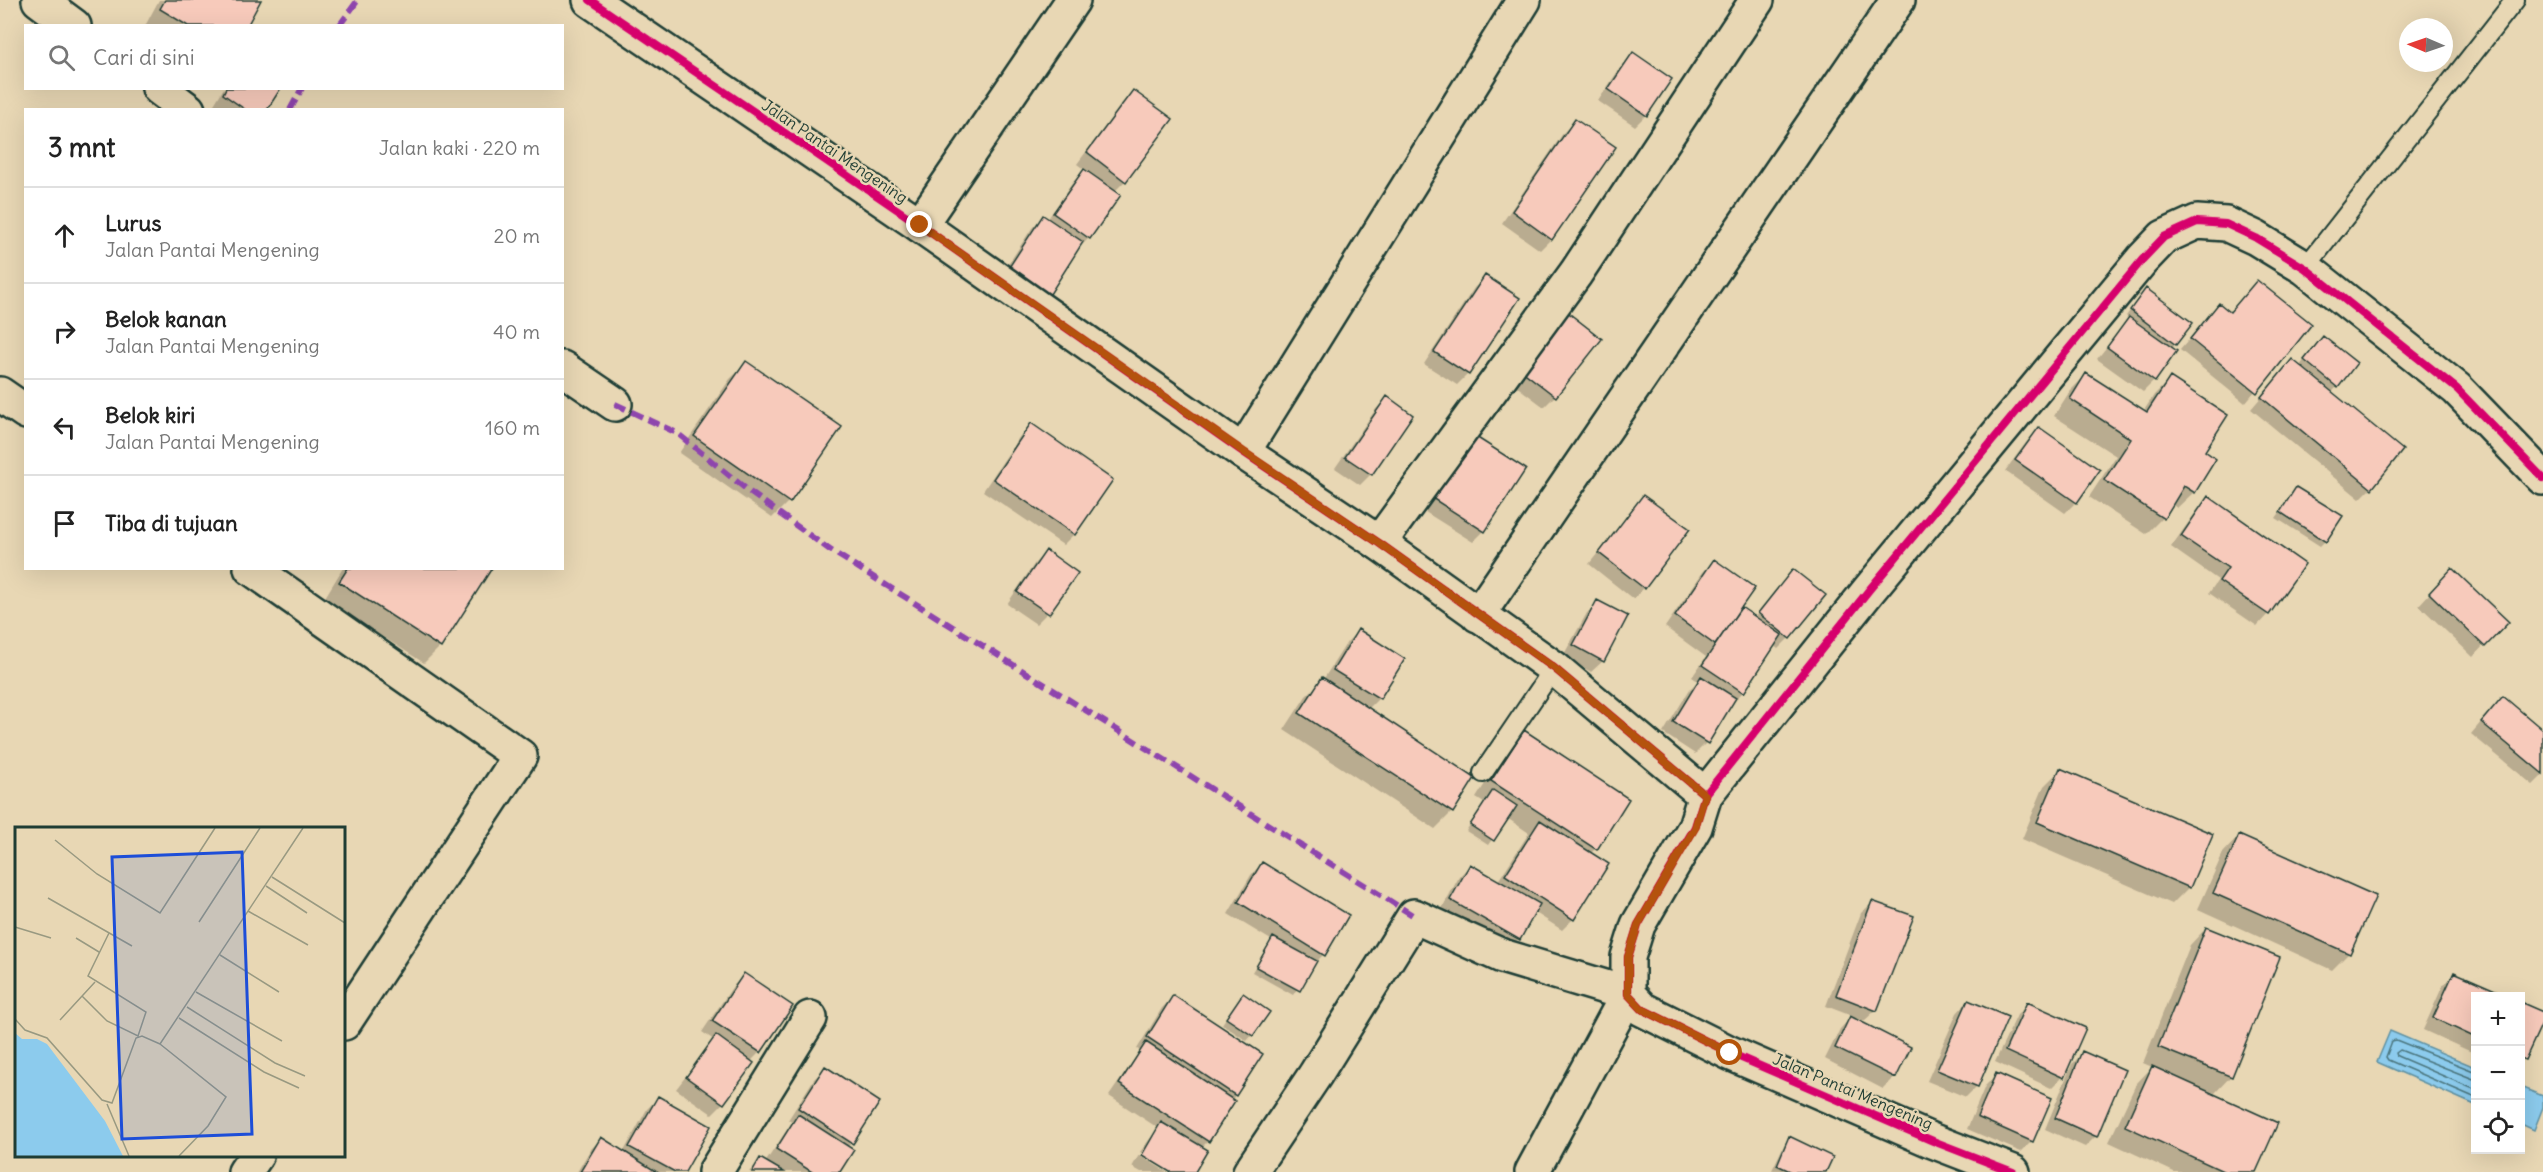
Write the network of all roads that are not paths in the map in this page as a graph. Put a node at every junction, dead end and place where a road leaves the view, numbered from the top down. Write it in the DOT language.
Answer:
graph roads {
  1 [pos="39,0"];
  2 [pos="590,0"];
  3 [pos="1073,0"];
  4 [pos="1524,0"];
  5 [pos="1757,0"];
  6 [pos="1898,0"];
  7 [pos="2515,0"];
  8 [pos="71,24"];
  9 [pos="162,90"];
  10 [pos="185,108"];
  11 [pos="920,225"];
  12 [pos="2305,268"];
  13 [pos="564,369"];
  14 [pos="0,394"];
  15 [pos="615,404"];
  16 [pos="24,411"];
  17 [pos="1244,452"];
  18 [pos="2543,477"];
  19 [pos="1379,543"];
  20 [pos="254,570"];
  21 [pos="1478,615"];
  22 [pos="1554,668"];
  23 [pos="1483,773"];
  24 [pos="1705,795"];
  25 [pos="1628,994"];
  26 [pos="810,1018"];
  27 [pos="345,1021"];
  28 [pos="255,1157"];
  29 [pos="245,1172"];
  30 [pos="715,1172"];
  31 [pos="1250,1172"];
  32 [pos="1532,1172"];
  33 [pos="2013,1172"];
  1 -- 8 [label="street"];
  2 -- 11 [label="street, Jalan Pantai Mengening"];
  3 -- 11 [label="street"];
  4 -- 17 [label="street"];
  5 -- 19 [label="street"];
  6 -- 21 [label="street"];
  7 -- 12 [label="lane"];
  9 -- 10 [label="street"];
  11 -- 17 [label="street, Jalan Pantai Mengening"];
  12 -- 18 [label="street"];
  12 -- 24 [label="street"];
  13 -- 15 [label="street"];
  14 -- 16 [label="street"];
  17 -- 19 [label="street, Jalan Pantai Mengening"];
  19 -- 21 [label="street, Jalan Pantai Mengening"];
  20 -- 27 [label="street"];
  21 -- 22 [label="street, Jalan Pantai Mengening"];
  22 -- 23 [label="lane"];
  22 -- 24 [label="street, Jalan Pantai Mengening"];
  24 -- 25 [label="street"];
  25 -- 31 [label="street"];
  25 -- 32 [label="street"];
  25 -- 33 [label="street, Jalan Pantai Mengening"];
  26 -- 30 [label="street"];
  28 -- 29 [label="street"];
}
